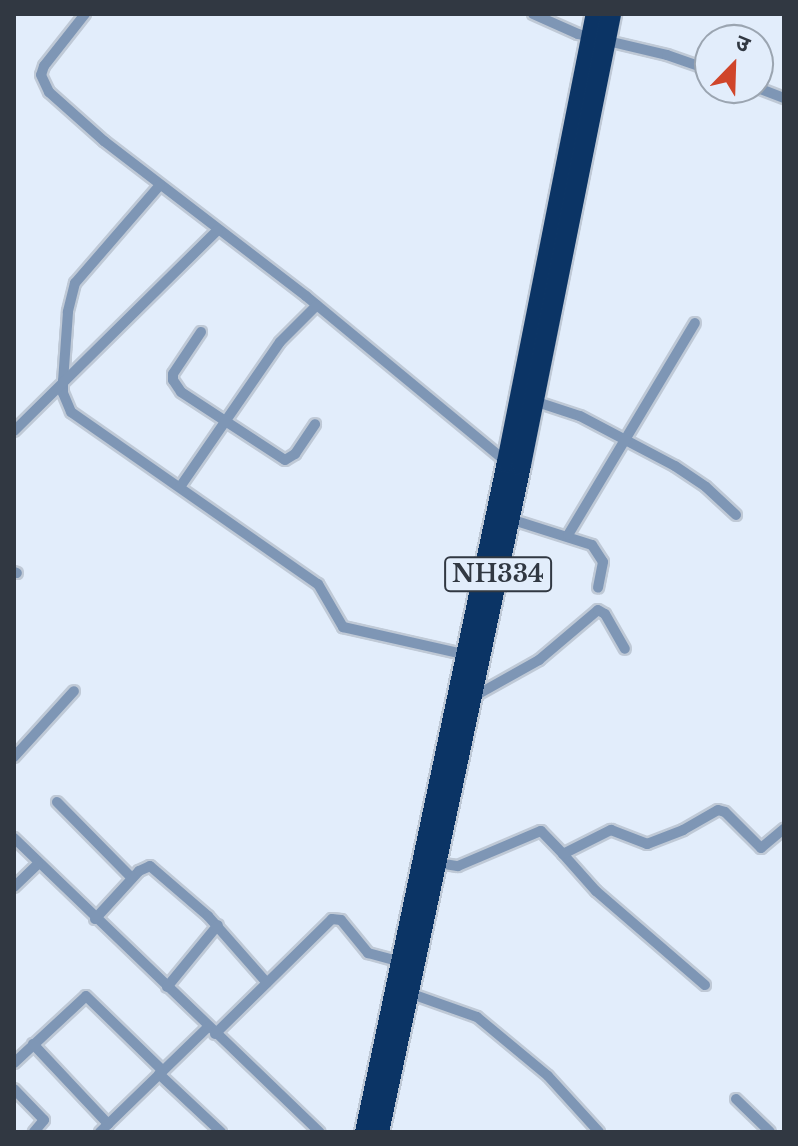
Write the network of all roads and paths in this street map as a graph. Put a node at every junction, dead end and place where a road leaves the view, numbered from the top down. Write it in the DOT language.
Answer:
graph roads {
  1 [pos="85,14"];
  2 [pos="533,14"];
  3 [pos="596,14"];
  4 [pos="611,14"];
  5 [pos="598,38"];
  6 [pos="694,64"];
  7 [pos="160,185"];
  8 [pos="218,230"];
  9 [pos="317,305"];
  10 [pos="695,323"];
  11 [pos="201,332"];
  12 [pos="63,381"];
  13 [pos="534,401"];
  14 [pos="224,421"];
  15 [pos="315,424"];
  16 [pos="14,431"];
  17 [pos="625,438"];
  18 [pos="507,462"];
  19 [pos="180,487"];
  20 [pos="736,515"];
  21 [pos="510,519"];
  22 [pos="568,535"];
  23 [pos="598,588"];
  24 [pos="625,649"];
  25 [pos="467,655"];
  26 [pos="74,691"];
  27 [pos="473,697"];
  28 [pos="14,757"];
  29 [pos="57,802"];
  30 [pos="784,829"];
  31 [pos="14,838"];
  32 [pos="563,854"];
  33 [pos="438,863"];
  34 [pos="38,864"];
  35 [pos="132,878"];
  36 [pos="14,887"];
  37 [pos="95,919"];
  38 [pos="218,925"];
  39 [pos="401,962"];
  40 [pos="267,983"];
  41 [pos="705,985"];
  42 [pos="167,987"];
  43 [pos="409,993"];
  44 [pos="212,1031"];
  45 [pos="33,1044"];
  46 [pos="14,1063"];
  47 [pos="161,1072"];
  48 [pos="14,1089"];
  49 [pos="736,1099"];
  50 [pos="104,1128"];
  51 [pos="380,1130"];
  52 [pos="34,1132"];
  53 [pos="221,1132"];
  54 [pos="319,1132"];
  55 [pos="599,1132"];
  56 [pos="770,1132"];
  1 -- 7 [label="street"];
  2 -- 5 [label="street"];
  3 -- 5 [label="highway, NH334"];
  4 -- 5 [label="highway, NH334"];
  5 -- 6 [label="street"];
  5 -- 13 [label="highway, NH334"];
  5 -- 18 [label="highway, NH334"];
  7 -- 8 [label="street"];
  7 -- 12 [label="street"];
  8 -- 9 [label="street"];
  8 -- 12 [label="street"];
  9 -- 14 [label="street"];
  9 -- 18 [label="street"];
  10 -- 17 [label="street"];
  11 -- 14 [label="street"];
  12 -- 16 [label="street"];
  12 -- 19 [label="street"];
  13 -- 17 [label="street"];
  13 -- 21 [label="highway, NH334"];
  14 -- 15 [label="street"];
  14 -- 19 [label="street"];
  17 -- 20 [label="street"];
  17 -- 22 [label="street"];
  18 -- 25 [label="highway, NH334"];
  19 -- 25 [label="street"];
  21 -- 22 [label="street"];
  21 -- 27 [label="highway, NH334"];
  22 -- 23 [label="street"];
  24 -- 27 [label="street"];
  25 -- 39 [label="highway, NH334"];
  26 -- 28 [label="street"];
  27 -- 33 [label="highway, NH334"];
  29 -- 35 [label="street"];
  30 -- 32 [label="street"];
  31 -- 34 [label="street"];
  32 -- 33 [label="street"];
  32 -- 41 [label="street"];
  33 -- 43 [label="highway, NH334"];
  34 -- 36 [label="street"];
  34 -- 37 [label="street"];
  35 -- 37 [label="street"];
  35 -- 38 [label="street"];
  37 -- 42 [label="street"];
  38 -- 40 [label="street"];
  38 -- 42 [label="street"];
  39 -- 40 [label="street"];
  39 -- 51 [label="highway, NH334"];
  40 -- 44 [label="street"];
  42 -- 44 [label="street"];
  43 -- 51 [label="highway, NH334"];
  43 -- 55 [label="street"];
  44 -- 47 [label="street"];
  44 -- 54 [label="street"];
  45 -- 46 [label="street"];
  45 -- 47 [label="street"];
  45 -- 50 [label="street"];
  47 -- 50 [label="street"];
  47 -- 53 [label="street"];
  48 -- 52 [label="street"];
  49 -- 56 [label="street"];
}
